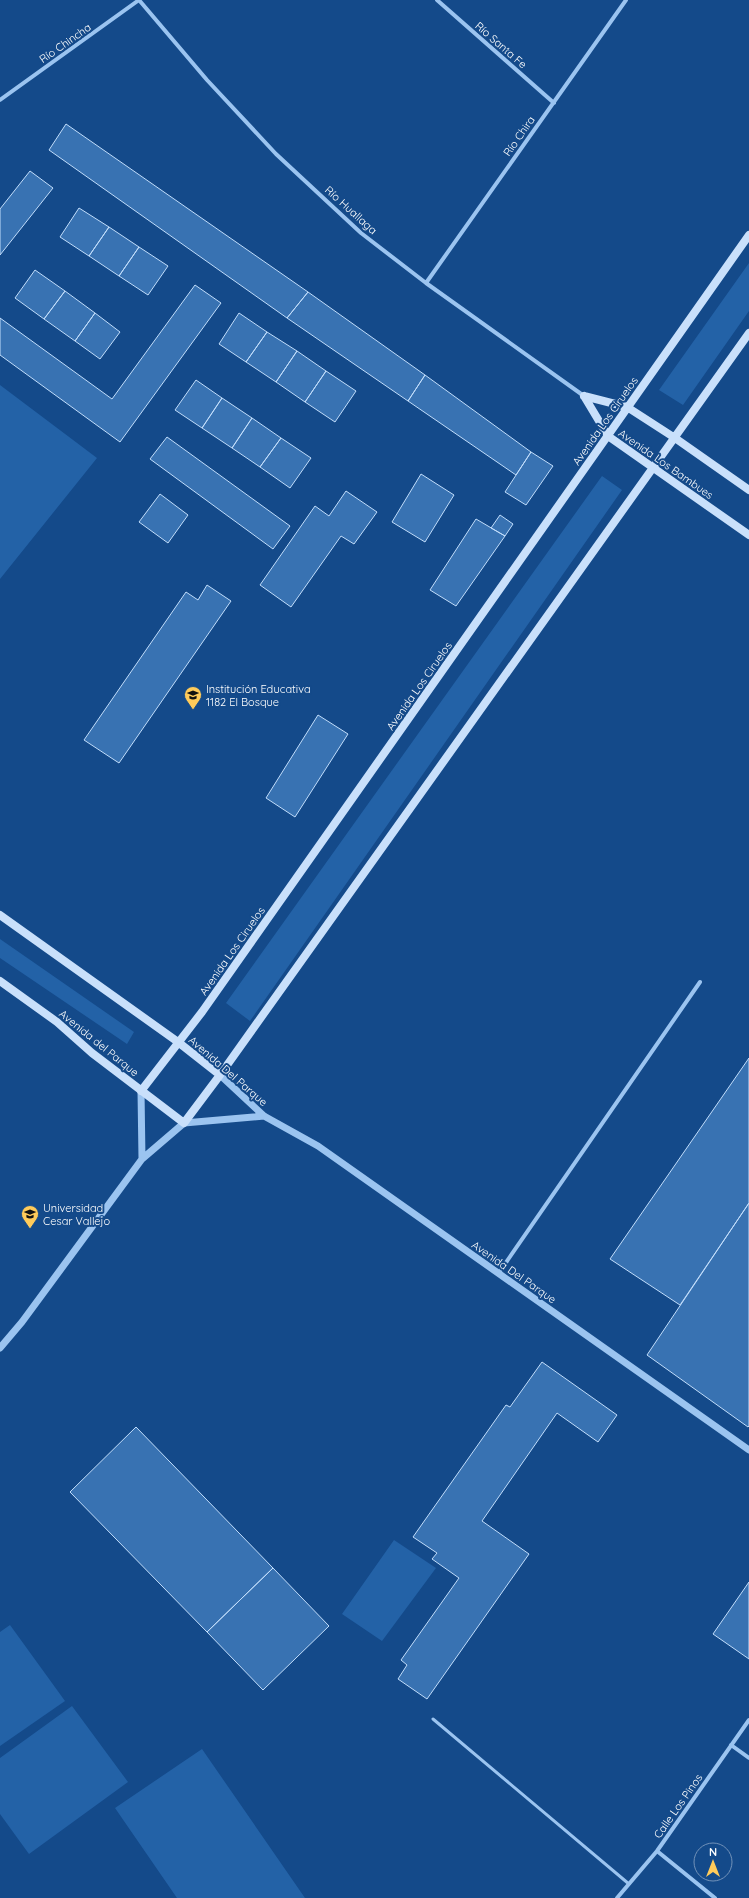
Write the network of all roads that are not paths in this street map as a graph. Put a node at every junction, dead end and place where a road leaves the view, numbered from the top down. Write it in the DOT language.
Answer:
graph roads {
  1 [pos="139,0"];
  2 [pos="437,0"];
  3 [pos="626,0"];
  4 [pos="0,100"];
  5 [pos="554,103"];
  6 [pos="749,235"];
  7 [pos="426,283"];
  8 [pos="749,333"];
  9 [pos="584,396"];
  10 [pos="628,407"];
  11 [pos="608,436"];
  12 [pos="675,438"];
  13 [pos="652,469"];
  14 [pos="749,490"];
  15 [pos="749,535"];
  16 [pos="0,915"];
  17 [pos="0,981"];
  18 [pos="700,982"];
  19 [pos="178,1042"];
  20 [pos="220,1075"];
  21 [pos="141,1091"];
  22 [pos="264,1116"];
  23 [pos="184,1123"];
  24 [pos="142,1159"];
  25 [pos="498,1274"];
  26 [pos="0,1348"];
  27 [pos="749,1450"];
  28 [pos="433,1719"];
  29 [pos="749,1720"];
  30 [pos="731,1745"];
  31 [pos="749,1758"];
  32 [pos="657,1851"];
  33 [pos="629,1884"];
  34 [pos="617,1898"];
  35 [pos="715,1898"];
  1 -- 4 [label="street, Río Chincha"];
  1 -- 7 [label="street, Río Huallaga"];
  2 -- 5 [label="street, Río Santa Fe"];
  3 -- 5 [label="street, Río Chira"];
  5 -- 7 [label="street, Río Chira"];
  6 -- 10 [label="main road, Avenida Los Ciruelos"];
  7 -- 9 [label="street, Río Huallaga"];
  8 -- 12 [label="main road"];
  9 -- 10 [label="main road"];
  9 -- 11 [label="main road, Avenida Los Bambues"];
  10 -- 11 [label="main road, Avenida Los Ciruelos"];
  10 -- 12 [label="main road"];
  11 -- 13 [label="main road, Avenida Los Bambues"];
  11 -- 19 [label="main road, Avenida Los Ciruelos"];
  12 -- 13 [label="main road"];
  12 -- 14 [label="main road"];
  13 -- 15 [label="main road, Avenida Los Bambues"];
  13 -- 20 [label="main road"];
  16 -- 19 [label="main road, Avenida del Parque"];
  17 -- 21 [label="main road, Avenida del Parque"];
  18 -- 25 [label="street"];
  19 -- 20 [label="main road, Avenida Del Parque"];
  19 -- 21 [label="main road, Avenida Los Ciruelos"];
  20 -- 22 [label="street, Avenida Del Parque"];
  20 -- 23 [label="main road"];
  21 -- 23 [label="main road, Avenida del Parque"];
  21 -- 24 [label="street"];
  22 -- 23 [label="street, Avenida Del Parque"];
  22 -- 25 [label="street, Avenida Del Parque"];
  23 -- 24 [label="street"];
  24 -- 26 [label="street"];
  25 -- 27 [label="street, Avenida Del Parque"];
  28 -- 33 [label="lane"];
  29 -- 30 [label="street, Calle Los Pinos"];
  30 -- 31 [label="street"];
  30 -- 32 [label="street, Calle Los Pinos"];
  32 -- 33 [label="street, Calle Los Pinos"];
  32 -- 35 [label="street"];
  33 -- 34 [label="street, Calle Los Pinos"];
}
